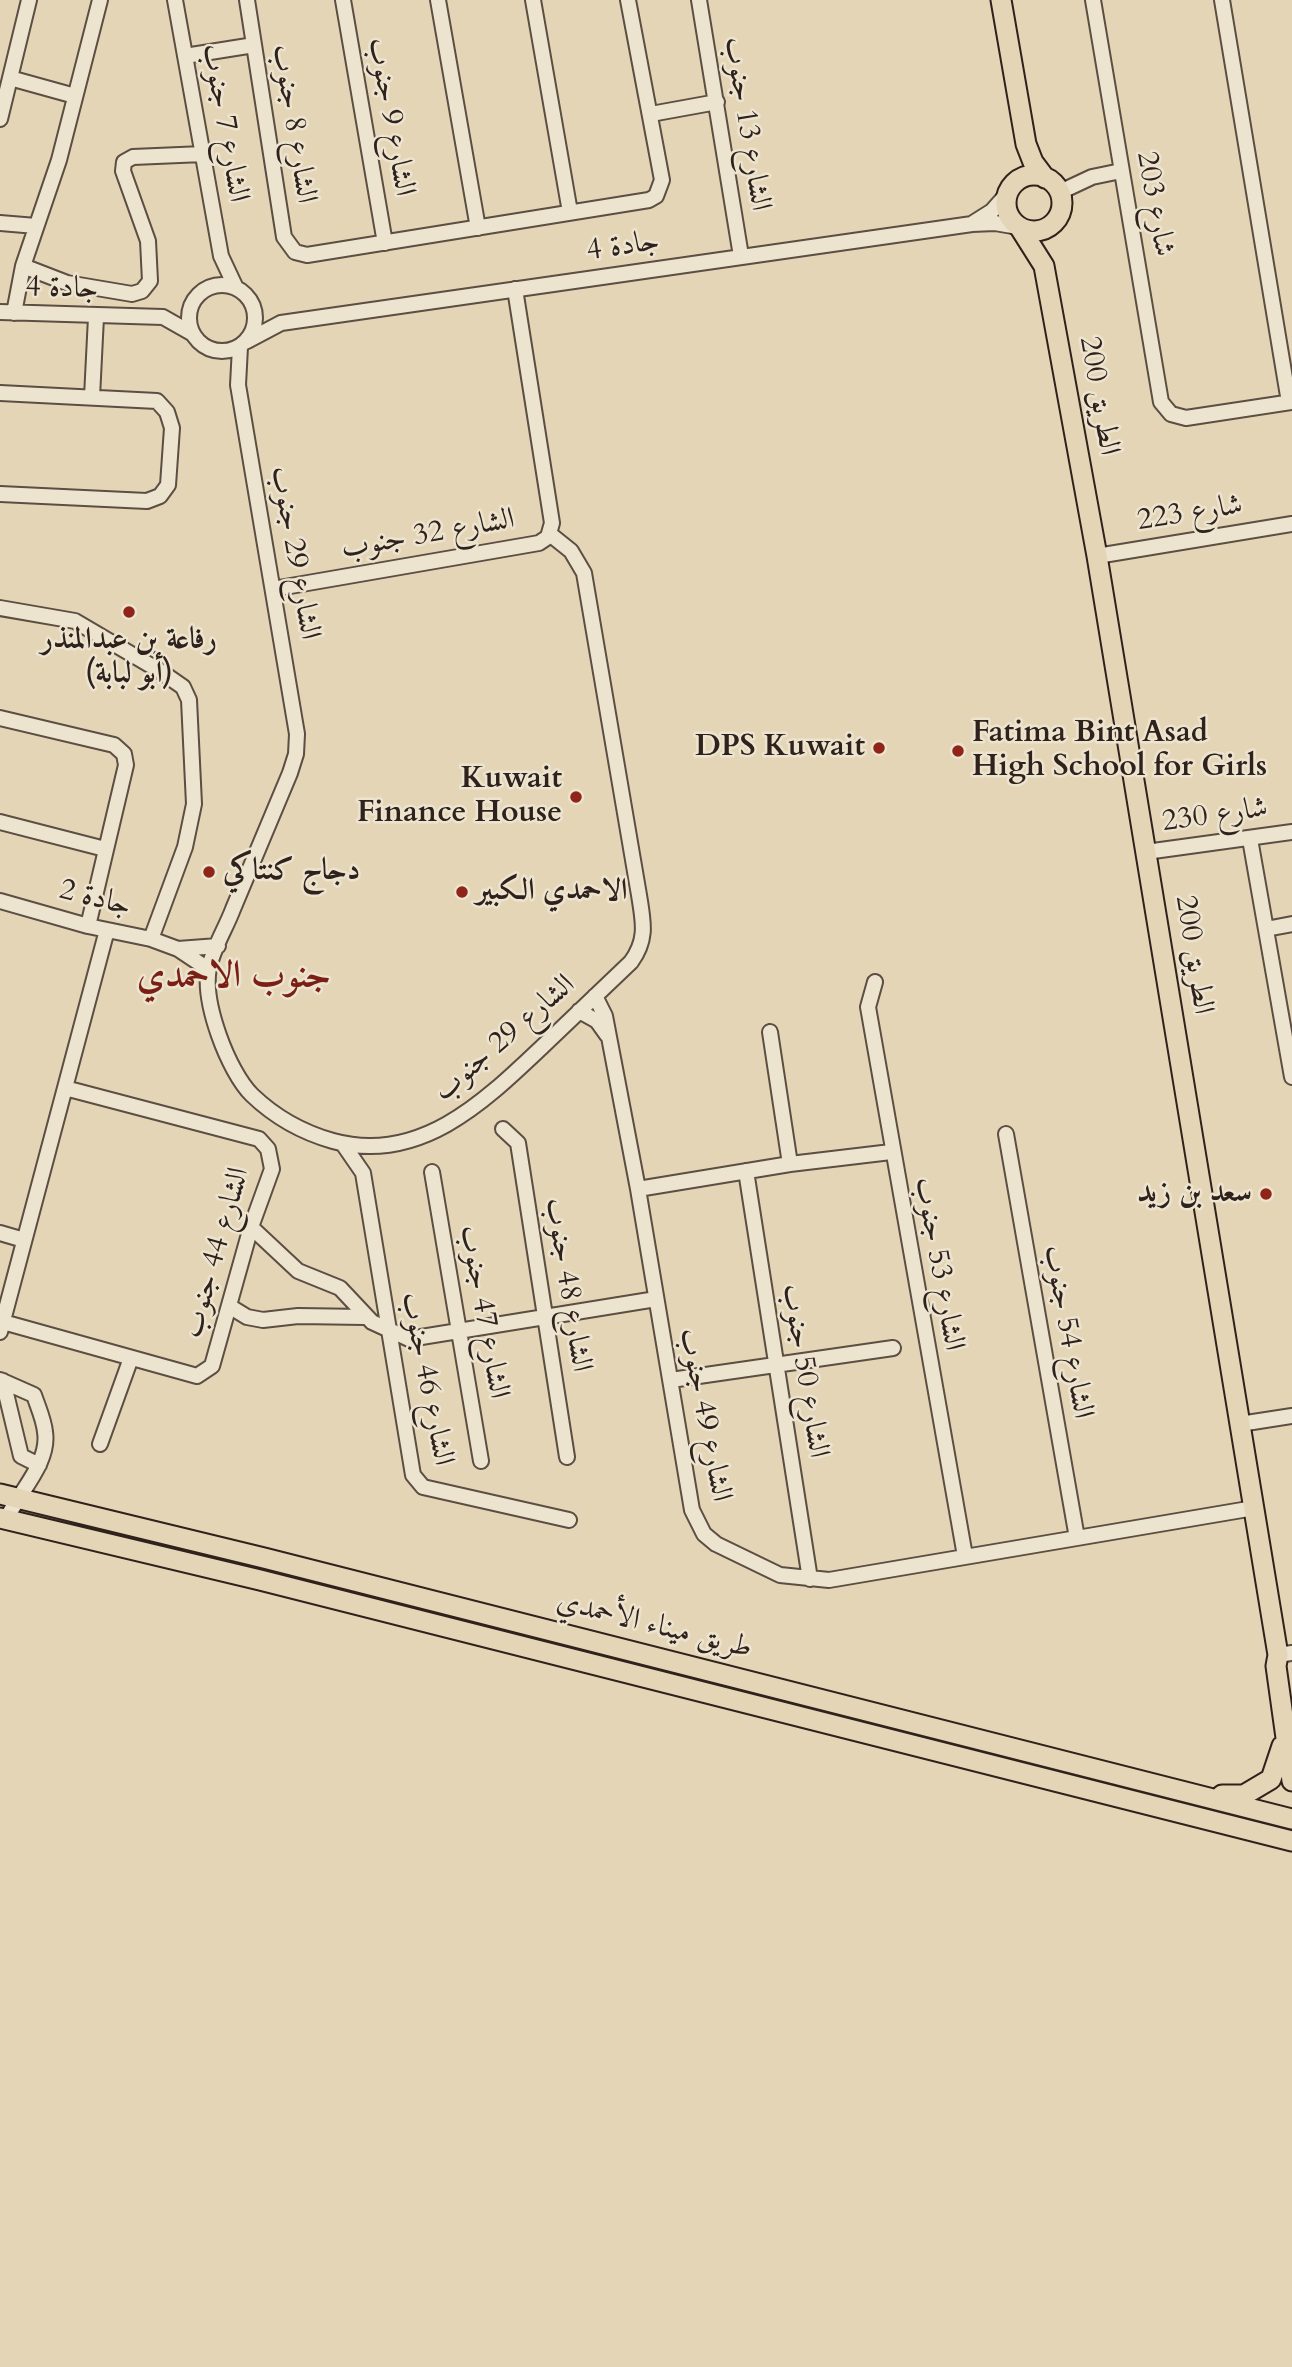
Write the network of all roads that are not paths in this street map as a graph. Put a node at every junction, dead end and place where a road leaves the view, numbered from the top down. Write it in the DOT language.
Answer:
graph roads {
  1 [pos="29,0"];
  2 [pos="100,0"];
  3 [pos="175,0"];
  4 [pos="247,0"];
  5 [pos="343,0"];
  6 [pos="438,0"];
  7 [pos="533,0"];
  8 [pos="628,0"];
  9 [pos="699,0"];
  10 [pos="1001,0"];
  11 [pos="1093,0"];
  12 [pos="1222,0"];
  13 [pos="254,45"];
  14 [pos="185,56"];
  15 [pos="6,84"];
  16 [pos="75,96"];
  17 [pos="717,102"];
  18 [pos="651,114"];
  19 [pos="0,119"];
  20 [pos="1026,144"];
  21 [pos="203,154"];
  22 [pos="1121,171"];
  23 [pos="1045,178"];
  24 [pos="1011,188"];
  25 [pos="1060,192"];
  26 [pos="570,212"];
  27 [pos="1057,219"];
  28 [pos="0,223"];
  29 [pos="972,224"];
  30 [pos="36,226"];
  31 [pos="478,228"];
  32 [pos="1019,228"];
  33 [pos="385,243"];
  34 [pos="221,256"];
  35 [pos="741,256"];
  36 [pos="23,266"];
  37 [pos="1044,266"];
  38 [pos="211,287"];
  39 [pos="236,288"];
  40 [pos="515,289"];
  41 [pos="194,299"];
  42 [pos="255,310"];
  43 [pos="7,313"];
  44 [pos="96,317"];
  45 [pos="163,317"];
  46 [pos="281,323"];
  47 [pos="193,334"];
  48 [pos="243,344"];
  49 [pos="218,351"];
  50 [pos="239,385"];
  51 [pos="0,393"];
  52 [pos="92,397"];
  53 [pos="1291,402"];
  54 [pos="0,494"];
  55 [pos="1292,524"];
  56 [pos="551,534"];
  57 [pos="1097,556"];
  58 [pos="273,589"];
  59 [pos="0,608"];
  60 [pos="0,718"];
  61 [pos="0,822"];
  62 [pos="1292,832"];
  63 [pos="1250,839"];
  64 [pos="105,849"];
  65 [pos="1146,852"];
  66 [pos="0,901"];
  67 [pos="1292,925"];
  68 [pos="88,926"];
  69 [pos="1266,929"];
  70 [pos="107,930"];
  71 [pos="150,939"];
  72 [pos="218,946"];
  73 [pos="178,949"];
  74 [pos="208,969"];
  75 [pos="874,982"];
  76 [pos="586,1004"];
  77 [pos="769,1031"];
  78 [pos="1288,1035"];
  79 [pos="608,1036"];
  80 [pos="1292,1077"];
  81 [pos="65,1088"];
  82 [pos="503,1129"];
  83 [pos="1006,1134"];
  84 [pos="343,1144"];
  85 [pos="384,1147"];
  86 [pos="891,1152"];
  87 [pos="790,1164"];
  88 [pos="746,1171"];
  89 [pos="432,1172"];
  90 [pos="363,1173"];
  91 [pos="638,1189"];
  92 [pos="251,1227"];
  93 [pos="0,1233"];
  94 [pos="24,1240"];
  95 [pos="656,1299"];
  96 [pos="229,1306"];
  97 [pos="365,1317"];
  98 [pos="545,1318"];
  99 [pos="1,1327"];
  100 [pos="389,1330"];
  101 [pos="461,1332"];
  102 [pos="892,1348"];
  103 [pos="131,1358"];
  104 [pos="776,1365"];
  105 [pos="1,1380"];
  106 [pos="671,1380"];
  107 [pos="1292,1416"];
  108 [pos="1240,1424"];
  109 [pos="100,1444"];
  110 [pos="567,1457"];
  111 [pos="481,1461"];
  112 [pos="39,1465"];
  113 [pos="8,1496"];
  114 [pos="1254,1508"];
  115 [pos="3,1519"];
  116 [pos="569,1520"];
  117 [pos="1077,1538"];
  118 [pos="965,1556"];
  119 [pos="810,1579"];
  120 [pos="1285,1654"];
  121 [pos="1292,1714"];
  122 [pos="1284,1735"];
  123 [pos="1292,1780"];
  124 [pos="1179,1791"];
  125 [pos="1292,1819"];
  126 [pos="1292,1841"];
  1 -- 15 [label="street"];
  2 -- 16 [label="street"];
  3 -- 14 [label="street, الشارع 7 جنوب"];
  4 -- 13 [label="street, الشارع 8 جنوب"];
  5 -- 33 [label="street, الشارع 9 جنوب"];
  6 -- 31 [label="street"];
  7 -- 26 [label="street"];
  8 -- 18 [label="street"];
  9 -- 17 [label="street, الشارع 13 جنوب"];
  10 -- 20 [label="main road"];
  11 -- 22 [label="street, شارع 203"];
  12 -- 53 [label="street"];
  13 -- 14 [label="street"];
  13 -- 33 [label="street, الشارع 8 جنوب"];
  14 -- 21 [label="street, الشارع 7 جنوب"];
  15 -- 16 [label="street"];
  15 -- 19 [label="street"];
  16 -- 30 [label="street"];
  17 -- 18 [label="street"];
  17 -- 35 [label="street, الشارع 13 جنوب"];
  18 -- 26 [label="street"];
  20 -- 23 [label="main road"];
  20 -- 24 [label="main road"];
  21 -- 34 [label="street, الشارع 7 جنوب"];
  21 -- 36 [label="street"];
  22 -- 25 [label="street"];
  22 -- 53 [label="street, شارع 203"];
  23 -- 24 [label="main road"];
  23 -- 25 [label="main road"];
  24 -- 29 [label="street"];
  24 -- 32 [label="main road"];
  25 -- 27 [label="main road"];
  26 -- 31 [label="street"];
  27 -- 32 [label="main road"];
  27 -- 37 [label="main road, الطريق 200"];
  28 -- 30 [label="street"];
  29 -- 32 [label="street, جادة 4"];
  29 -- 35 [label="street, جادة 4"];
  30 -- 36 [label="street"];
  31 -- 33 [label="street"];
  32 -- 37 [label="main road, الطريق 200"];
  34 -- 38 [label="street, الشارع 7 جنوب"];
  34 -- 39 [label="street, الشارع 7 جنوب"];
  35 -- 40 [label="street, جادة 4"];
  36 -- 43 [label="street"];
  37 -- 57 [label="main road, الطريق 200"];
  38 -- 39 [label="street"];
  38 -- 41 [label="street"];
  39 -- 42 [label="street"];
  40 -- 46 [label="street, جادة 4"];
  40 -- 56 [label="street, الشارع 32 جنوب"];
  41 -- 45 [label="street"];
  41 -- 47 [label="street"];
  42 -- 46 [label="street"];
  42 -- 48 [label="street"];
  43 -- 44 [label="street, جادة 4"];
  44 -- 45 [label="street, جادة 4"];
  44 -- 52 [label="street"];
  45 -- 47 [label="street, جادة 4"];
  46 -- 48 [label="street, جادة 4"];
  47 -- 49 [label="street"];
  48 -- 49 [label="street"];
  48 -- 50 [label="street, الشارع 29 جنوب"];
  49 -- 50 [label="street, الشارع 29 جنوب"];
  50 -- 58 [label="street, الشارع 29 جنوب"];
  51 -- 52 [label="street"];
  52 -- 54 [label="street"];
  55 -- 57 [label="street, شارع 223"];
  56 -- 58 [label="street, الشارع 32 جنوب"];
  56 -- 76 [label="street, الشارع 29 جنوب"];
  57 -- 65 [label="main road, الطريق 200"];
  58 -- 72 [label="street, الشارع 29 جنوب"];
  59 -- 71 [label="street"];
  60 -- 64 [label="street"];
  61 -- 64 [label="street"];
  62 -- 63 [label="street, شارع 230"];
  63 -- 65 [label="street, شارع 230"];
  63 -- 69 [label="street"];
  64 -- 68 [label="street"];
  65 -- 108 [label="main road, الطريق 200"];
  66 -- 68 [label="street, جادة 2"];
  67 -- 69 [label="street"];
  68 -- 70 [label="street, جادة 2"];
  69 -- 78 [label="street"];
  70 -- 71 [label="street, جادة 2"];
  70 -- 81 [label="street"];
  71 -- 73 [label="street, جادة 2"];
  72 -- 73 [label="street, جادة 2"];
  72 -- 74 [label="street, الشارع 29 جنوب"];
  73 -- 74 [label="street, جادة 2"];
  74 -- 84 [label="street, الشارع 29 جنوب"];
  75 -- 86 [label="street, الشارع 53 جنوب"];
  76 -- 79 [label="street"];
  76 -- 79 [label="street, الشارع 49 جنوب"];
  76 -- 85 [label="street, الشارع 29 جنوب"];
  77 -- 87 [label="street"];
  78 -- 80 [label="street"];
  79 -- 91 [label="street, الشارع 49 جنوب"];
  81 -- 92 [label="street, الشارع 44 جنوب"];
  81 -- 94 [label="street"];
  82 -- 98 [label="street, الشارع 48 جنوب"];
  83 -- 117 [label="street, الشارع 54 جنوب"];
  84 -- 85 [label="street, الشارع 29 جنوب"];
  84 -- 90 [label="street, الشارع 46 جنوب"];
  85 -- 90 [label="street"];
  86 -- 87 [label="street"];
  86 -- 118 [label="street, الشارع 53 جنوب"];
  87 -- 88 [label="street"];
  88 -- 91 [label="street"];
  88 -- 104 [label="street, الشارع 50 جنوب"];
  89 -- 101 [label="street, الشارع 47 جنوب"];
  90 -- 100 [label="street, الشارع 46 جنوب"];
  91 -- 95 [label="street, الشارع 49 جنوب"];
  92 -- 96 [label="street, الشارع 44 جنوب"];
  92 -- 97 [label="street"];
  93 -- 94 [label="street"];
  94 -- 99 [label="street"];
  95 -- 98 [label="street"];
  95 -- 106 [label="street, الشارع 49 جنوب"];
  96 -- 97 [label="street"];
  96 -- 103 [label="street, الشارع 44 جنوب"];
  97 -- 100 [label="street"];
  98 -- 101 [label="street"];
  98 -- 110 [label="street, الشارع 48 جنوب"];
  99 -- 103 [label="street, الشارع 44 جنوب"];
  100 -- 101 [label="street"];
  100 -- 116 [label="street, الشارع 46 جنوب"];
  101 -- 111 [label="street, الشارع 47 جنوب"];
  102 -- 104 [label="street"];
  103 -- 109 [label="street"];
  104 -- 106 [label="street"];
  104 -- 119 [label="street, الشارع 50 جنوب"];
  105 -- 112 [label="street"];
  105 -- 112 [label="street"];
  106 -- 119 [label="street, الشارع 49 جنوب"];
  107 -- 108 [label="street"];
  108 -- 114 [label="main road, الطريق 200"];
  112 -- 113 [label="street"];
  113 -- 115 [label="street"];
  113 -- 124 [label="main road, طريق ميناء الأحمدي"];
  114 -- 117 [label="street, الشارع 49 جنوب"];
  114 -- 120 [label="main road, الطريق 200"];
  115 -- 126 [label="main road, طريق ميناء الأحمدي"];
  117 -- 118 [label="street, الشارع 49 جنوب"];
  118 -- 119 [label="street, الشارع 49 جنوب"];
  120 -- 121 [label="main road, الطريق 200"];
  120 -- 122 [label="main road, الطريق 200"];
  122 -- 123 [label="main road, الطريق 200"];
  122 -- 124 [label="main road"];
  124 -- 125 [label="main road, طريق ميناء الأحمدي"];
}
